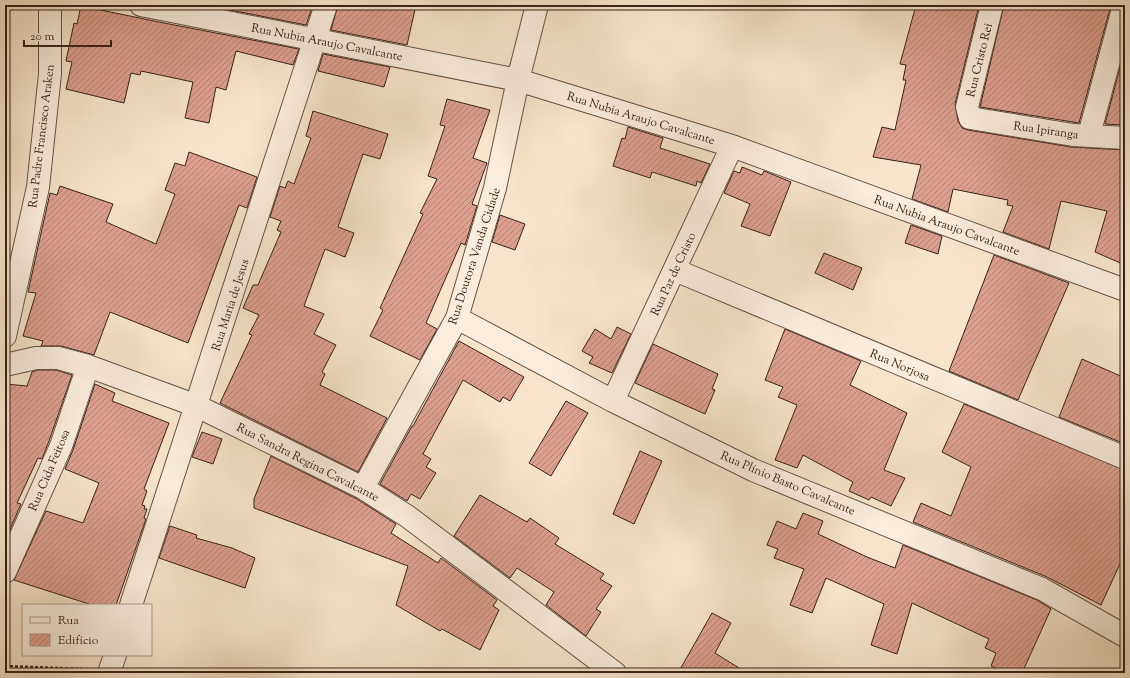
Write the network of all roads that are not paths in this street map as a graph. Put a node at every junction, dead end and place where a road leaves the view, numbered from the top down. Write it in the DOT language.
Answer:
graph roads {
  1 [pos="50,5"];
  2 [pos="141,5"];
  3 [pos="326,5"];
  4 [pos="537,5"];
  5 [pos="992,5"];
  6 [pos="1124,5"];
  7 [pos="316,41"];
  8 [pos="518,80"];
  9 [pos="968,115"];
  10 [pos="1088,135"];
  11 [pos="1125,138"];
  12 [pos="732,146"];
  13 [pos="675,270"];
  14 [pos="1125,290"];
  15 [pos="457,318"];
  16 [pos="5,336"];
  17 [pos="5,365"];
  18 [pos="88,366"];
  19 [pos="613,401"];
  20 [pos="197,406"];
  21 [pos="1125,458"];
  22 [pos="364,488"];
  23 [pos="5,572"];
  24 [pos="131,604"];
  25 [pos="1125,636"];
  26 [pos="615,673"];
  1 -- 16 [label="street, Rua Padre Francisco Araken"];
  2 -- 7 [label="street, Rua Nubia Araujo Cavalcante"];
  3 -- 7 [label="street, Rua Maria de Jesus"];
  4 -- 8 [label="street, Rua Doutora Vanda Cidade"];
  5 -- 9 [label="street, Rua Cristo Rei"];
  6 -- 10 [label="street"];
  7 -- 8 [label="street, Rua Nubia Araujo Cavalcante"];
  7 -- 20 [label="street, Rua Maria de Jesus"];
  8 -- 12 [label="street, Rua Nubia Araujo Cavalcante"];
  8 -- 15 [label="street, Rua Doutora Vanda Cidade"];
  9 -- 10 [label="street, Rua Ipiranga"];
  10 -- 11 [label="street, Rua Ipiranga"];
  12 -- 13 [label="street, Rua Paz de Cristo"];
  12 -- 14 [label="street, Rua Nubia Araujo Cavalcante"];
  13 -- 19 [label="street, Rua Paz de Cristo"];
  13 -- 21 [label="street, Rua Norjosa"];
  15 -- 19 [label="street, Rua Plínio Basto Cavalcante"];
  15 -- 22 [label="street, Rua Doutora Vanda Cidade"];
  17 -- 18 [label="street, Rua Sandra Regina Cavalcante"];
  18 -- 20 [label="street, Rua Sandra Regina Cavalcante"];
  18 -- 23 [label="street, Rua Cida Feitosa"];
  19 -- 25 [label="street, Rua Plínio Basto Cavalcante"];
  20 -- 22 [label="street, Rua Sandra Regina Cavalcante"];
  20 -- 24 [label="street, Rua Maria de Jesus"];
  22 -- 26 [label="street, Rua Sandra Regina Cavalcante"];
}
